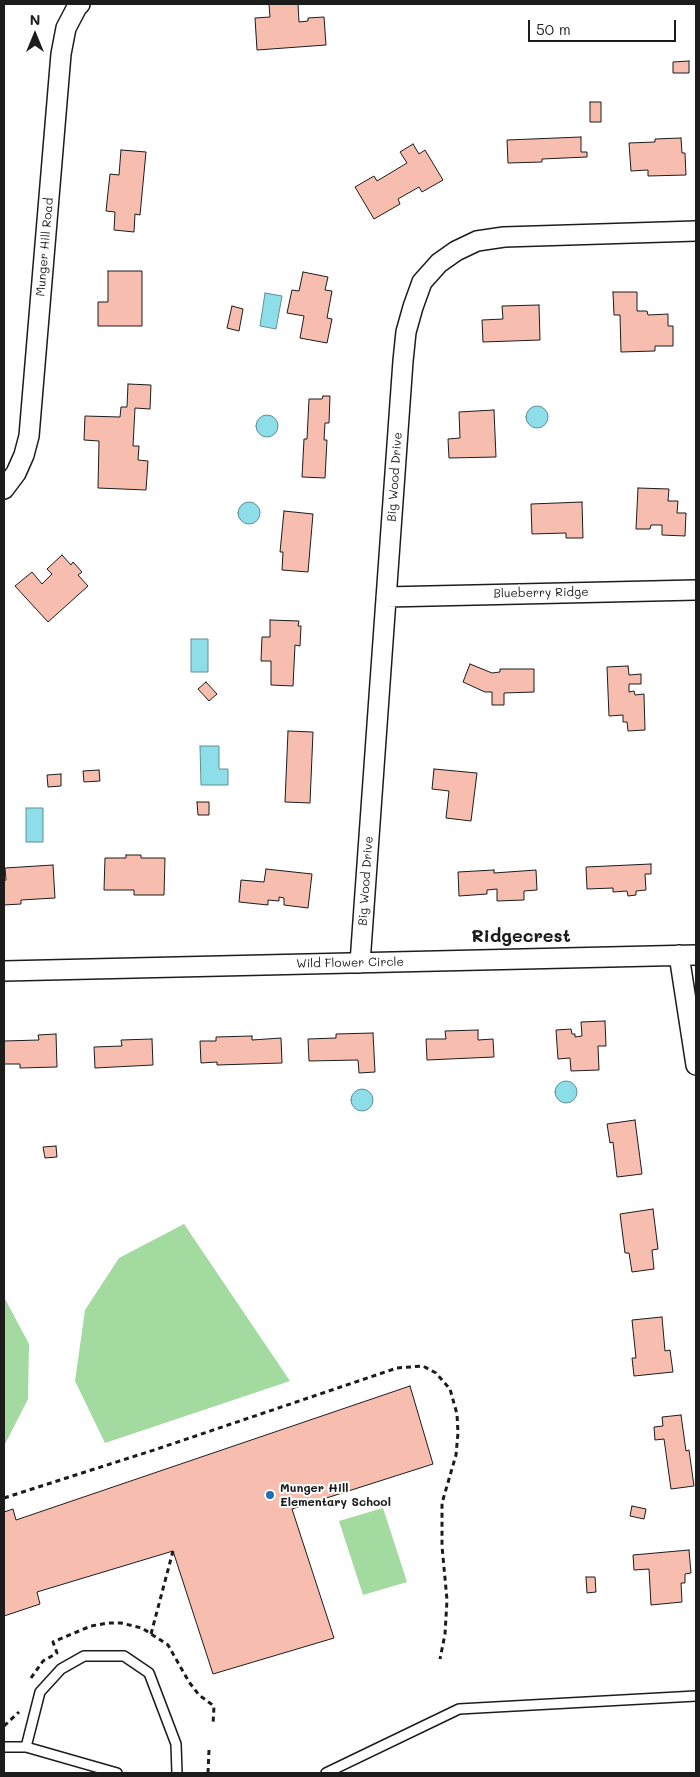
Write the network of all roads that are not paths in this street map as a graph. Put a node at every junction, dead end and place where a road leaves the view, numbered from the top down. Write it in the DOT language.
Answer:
graph roads {
  1 [pos="80,4"];
  2 [pos="696,231"];
  3 [pos="4,488"];
  4 [pos="696,590"];
  5 [pos="386,597"];
  6 [pos="688,955"];
  7 [pos="360,963"];
  8 [pos="4,971"];
  9 [pos="696,1065"];
  10 [pos="696,1696"];
  11 [pos="4,1747"];
  12 [pos="26,1747"];
  13 [pos="117,1773"];
  14 [pos="177,1773"];
  15 [pos="326,1773"];
  1 -- 3 [label="street, Munger Hill Road"];
  2 -- 5 [label="street, Big Wood Drive"];
  4 -- 5 [label="street, Blueberry Ridge"];
  5 -- 7 [label="street, Big Wood Drive"];
  6 -- 7 [label="street, Wild Flower Circle"];
  6 -- 9 [label="street"];
  7 -- 8 [label="street, Wild Flower Circle"];
  10 -- 15 [label="lane"];
  11 -- 12 [label="lane"];
  12 -- 13 [label="lane"];
  12 -- 14 [label="lane"];
}
